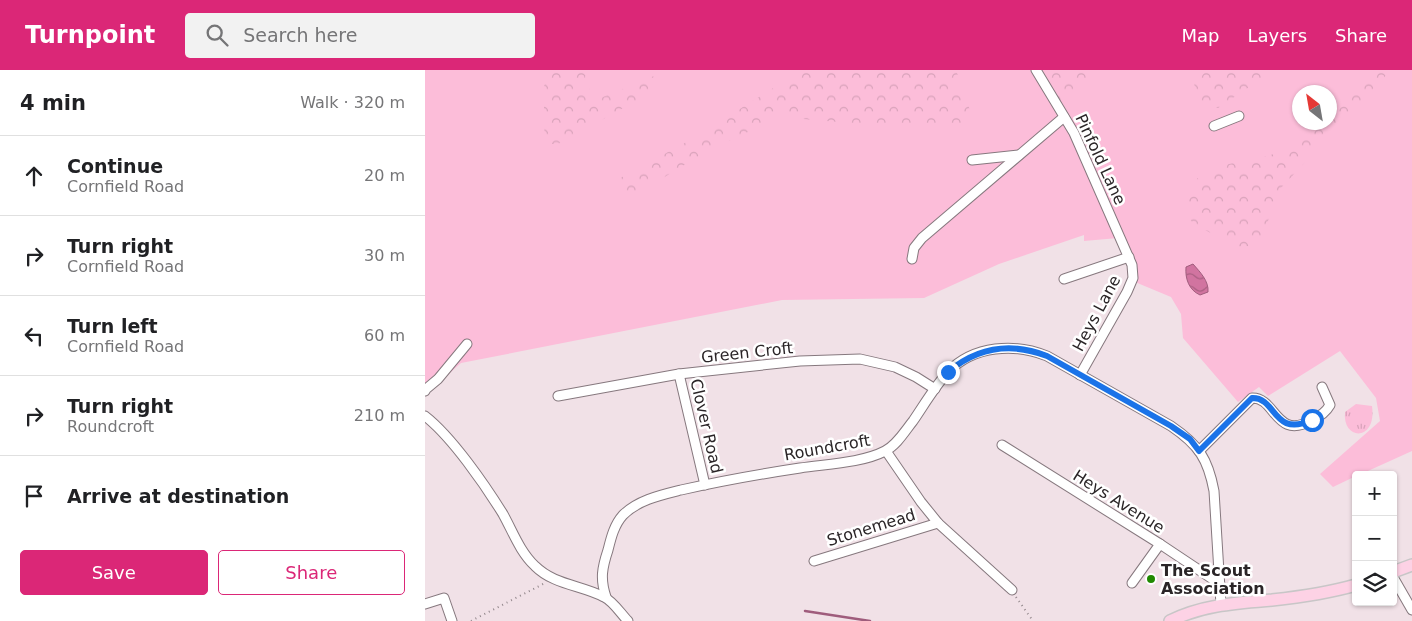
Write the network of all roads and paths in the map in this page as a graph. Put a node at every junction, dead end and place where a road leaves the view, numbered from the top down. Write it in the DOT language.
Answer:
graph roads {
  1 [pos="1036,70"];
  2 [pos="1064,116"];
  3 [pos="1239,116"];
  4 [pos="1214,126"];
  5 [pos="1019,155"];
  6 [pos="972,160"];
  7 [pos="912,259"];
  8 [pos="1130,261"];
  9 [pos="1064,279"];
  10 [pos="467,344"];
  11 [pos="679,374"];
  12 [pos="1080,375"];
  13 [pos="1322,387"];
  14 [pos="425,389"];
  15 [pos="935,390"];
  16 [pos="558,396"];
  17 [pos="425,416"];
  18 [pos="1002,445"];
  19 [pos="886,451"];
  20 [pos="1199,451"];
  21 [pos="705,485"];
  22 [pos="938,523"];
  23 [pos="1160,544"];
  24 [pos="813,561"];
  25 [pos="1412,565"];
  26 [pos="1397,571"];
  27 [pos="553,579"];
  28 [pos="1132,583"];
  29 [pos="1397,583"];
  30 [pos="1220,584"];
  31 [pos="1352,586"];
  32 [pos="1012,590"];
  33 [pos="606,597"];
  34 [pos="425,604"];
  35 [pos="1221,604"];
  36 [pos="1412,610"];
  37 [pos="1190,617"];
  38 [pos="452,621"];
  39 [pos="471,621"];
  40 [pos="628,621"];
  41 [pos="1033,621"];
  42 [pos="1169,621"];
  1 -- 2 [label="street, Pinfold Lane"];
  2 -- 5 [label="street"];
  2 -- 8 [label="street, Pinfold Lane"];
  3 -- 4 [label="street"];
  5 -- 6 [label="street"];
  5 -- 7 [label="street"];
  8 -- 9 [label="street"];
  8 -- 12 [label="street, Heys Lane"];
  10 -- 14 [label="street"];
  11 -- 15 [label="street, Green Croft"];
  11 -- 16 [label="street, Green Croft"];
  11 -- 21 [label="street, Clover Road"];
  12 -- 15 [label="street, Roundcroft"];
  12 -- 20 [label="street, Roundcroft"];
  13 -- 20 [label="street"];
  15 -- 19 [label="street, Roundcroft"];
  17 -- 27 [label="street"];
  18 -- 23 [label="street, Heys Avenue"];
  19 -- 21 [label="street, Roundcroft"];
  19 -- 22 [label="street"];
  20 -- 30 [label="street, Roundcroft"];
  21 -- 33 [label="street, Roundcroft"];
  22 -- 24 [label="street, Stonemead"];
  22 -- 32 [label="street"];
  23 -- 28 [label="street"];
  23 -- 30 [label="street, Heys Avenue"];
  25 -- 26 [label="main road"];
  27 -- 33 [label="street"];
  27 -- 39 [label="path"];
  29 -- 36 [label="street"];
  30 -- 35 [label="street, Roundcroft"];
  31 -- 35 [label="main road"];
  32 -- 41 [label="path"];
  33 -- 40 [label="street"];
  34 -- 38 [label="street"];
  35 -- 37 [label="main road"];
  37 -- 42 [label="main road"];
}
